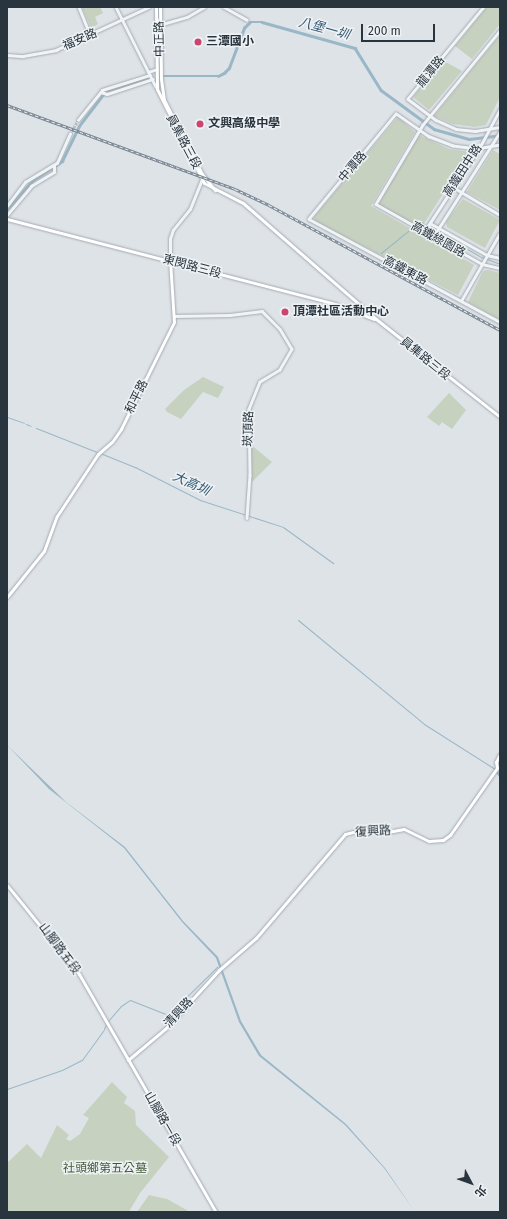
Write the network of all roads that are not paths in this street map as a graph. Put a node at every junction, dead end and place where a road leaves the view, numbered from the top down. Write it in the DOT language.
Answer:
graph roads {
  1 [pos="79,7"];
  2 [pos="116,7"];
  3 [pos="149,7"];
  4 [pos="156,7"];
  5 [pos="160,7"];
  6 [pos="204,7"];
  7 [pos="224,7"];
  8 [pos="484,7"];
  9 [pos="247,20"];
  10 [pos="122,21"];
  11 [pos="159,25"];
  12 [pos="500,31"];
  13 [pos="91,36"];
  14 [pos="7,55"];
  15 [pos="159,70"];
  16 [pos="149,73"];
  17 [pos="159,79"];
  18 [pos="152,80"];
  19 [pos="157,89"];
  20 [pos="101,92"];
  21 [pos="164,100"];
  22 [pos="500,108"];
  23 [pos="430,116"];
  24 [pos="78,120"];
  25 [pos="500,127"];
  26 [pos="490,129"];
  27 [pos="419,131"];
  28 [pos="500,132"];
  29 [pos="70,134"];
  30 [pos="500,145"];
  31 [pos="492,147"];
  32 [pos="477,149"];
  33 [pos="54,166"];
  34 [pos="202,174"];
  35 [pos="202,180"];
  36 [pos="453,187"];
  37 [pos="215,190"];
  38 [pos="462,193"];
  39 [pos="7,206"];
  40 [pos="7,215"];
  41 [pos="500,215"];
  42 [pos="7,219"];
  43 [pos="309,219"];
  44 [pos="430,223"];
  45 [pos="440,228"];
  46 [pos="424,232"];
  47 [pos="500,233"];
  48 [pos="433,237"];
  49 [pos="488,255"];
  50 [pos="500,258"];
  51 [pos="170,260"];
  52 [pos="482,264"];
  53 [pos="500,268"];
  54 [pos="461,301"];
  55 [pos="174,316"];
  56 [pos="376,319"];
  57 [pos="500,322"];
  58 [pos="500,417"];
  59 [pos="247,518"];
  60 [pos="7,597"];
  61 [pos="500,754"];
  62 [pos="7,886"];
  63 [pos="227,963"];
  64 [pos="108,1027"];
  65 [pos="128,1060"];
  66 [pos="216,1212"];
  1 -- 13 [label="street"];
  2 -- 10 [label="street"];
  3 -- 10 [label="street, 福安路"];
  4 -- 11 [label="street, 中正路"];
  5 -- 11 [label="street, 中正路"];
  6 -- 11 [label="street"];
  7 -- 9 [label="street"];
  8 -- 23 [label="street, 龍潭路"];
  10 -- 13 [label="street, 福安路"];
  10 -- 16 [label="street"];
  11 -- 15 [label="street, 中正路"];
  12 -- 23 [label="street"];
  13 -- 14 [label="street, 福安路"];
  15 -- 16 [label="street"];
  15 -- 17 [label="street, 中正路"];
  16 -- 18 [label="street"];
  16 -- 20 [label="street"];
  17 -- 19 [label="street"];
  17 -- 21 [label="street"];
  18 -- 19 [label="street"];
  18 -- 20 [label="street"];
  19 -- 21 [label="street"];
  19 -- 35 [label="street, 員集路三段"];
  20 -- 24 [label="street"];
  21 -- 34 [label="street, 員集路三段"];
  22 -- 26 [label="street, 高鐵田中路"];
  23 -- 26 [label="street"];
  23 -- 27 [label="street"];
  25 -- 26 [label="street"];
  26 -- 32 [label="street, 高鐵田中路"];
  27 -- 32 [label="street"];
  27 -- 43 [label="street, 中潭路"];
  27 -- 46 [label="street, 高鐵綠園路"];
  28 -- 31 [label="street, 高鐵田中路"];
  29 -- 33 [label="street"];
  30 -- 31 [label="street"];
  31 -- 32 [label="street"];
  31 -- 38 [label="street, 高鐵田中路"];
  32 -- 36 [label="street, 高鐵田中路"];
  33 -- 39 [label="street"];
  33 -- 40 [label="street"];
  34 -- 35 [label="street, 和平路"];
  34 -- 37 [label="street, 員集路三段"];
  35 -- 37 [label="street, 員集路三段"];
  35 -- 51 [label="street, 和平路"];
  36 -- 38 [label="street"];
  36 -- 44 [label="street, 高鐵田中路"];
  37 -- 56 [label="street, 員集路三段"];
  38 -- 41 [label="street"];
  38 -- 45 [label="street, 高鐵田中路"];
  42 -- 51 [label="street, 東閔路三段"];
  43 -- 54 [label="street, 高鐵東路"];
  44 -- 45 [label="street, 高鐵綠園路"];
  44 -- 46 [label="street, 高鐵田中路"];
  45 -- 48 [label="street, 高鐵田中路"];
  45 -- 49 [label="street, 高鐵綠園路"];
  46 -- 48 [label="street, 高鐵綠園路"];
  47 -- 49 [label="street"];
  48 -- 52 [label="street, 高鐵綠園路"];
  49 -- 50 [label="street, 高鐵綠園路"];
  49 -- 52 [label="street"];
  51 -- 55 [label="street, 和平路"];
  51 -- 56 [label="street, 東閔路三段"];
  52 -- 53 [label="street, 高鐵綠園路"];
  52 -- 54 [label="street"];
  54 -- 57 [label="street, 高鐵東路"];
  55 -- 59 [label="street, 崁頂路"];
  55 -- 60 [label="street, 和平路"];
  56 -- 58 [label="street, 員集路三段"];
  61 -- 63 [label="street, 復興路"];
  62 -- 64 [label="street, 山腳路五段"];
  63 -- 65 [label="street, 清興路"];
  64 -- 65 [label="street, 山腳路一段"];
  65 -- 66 [label="street, 山腳路一段"];
}
